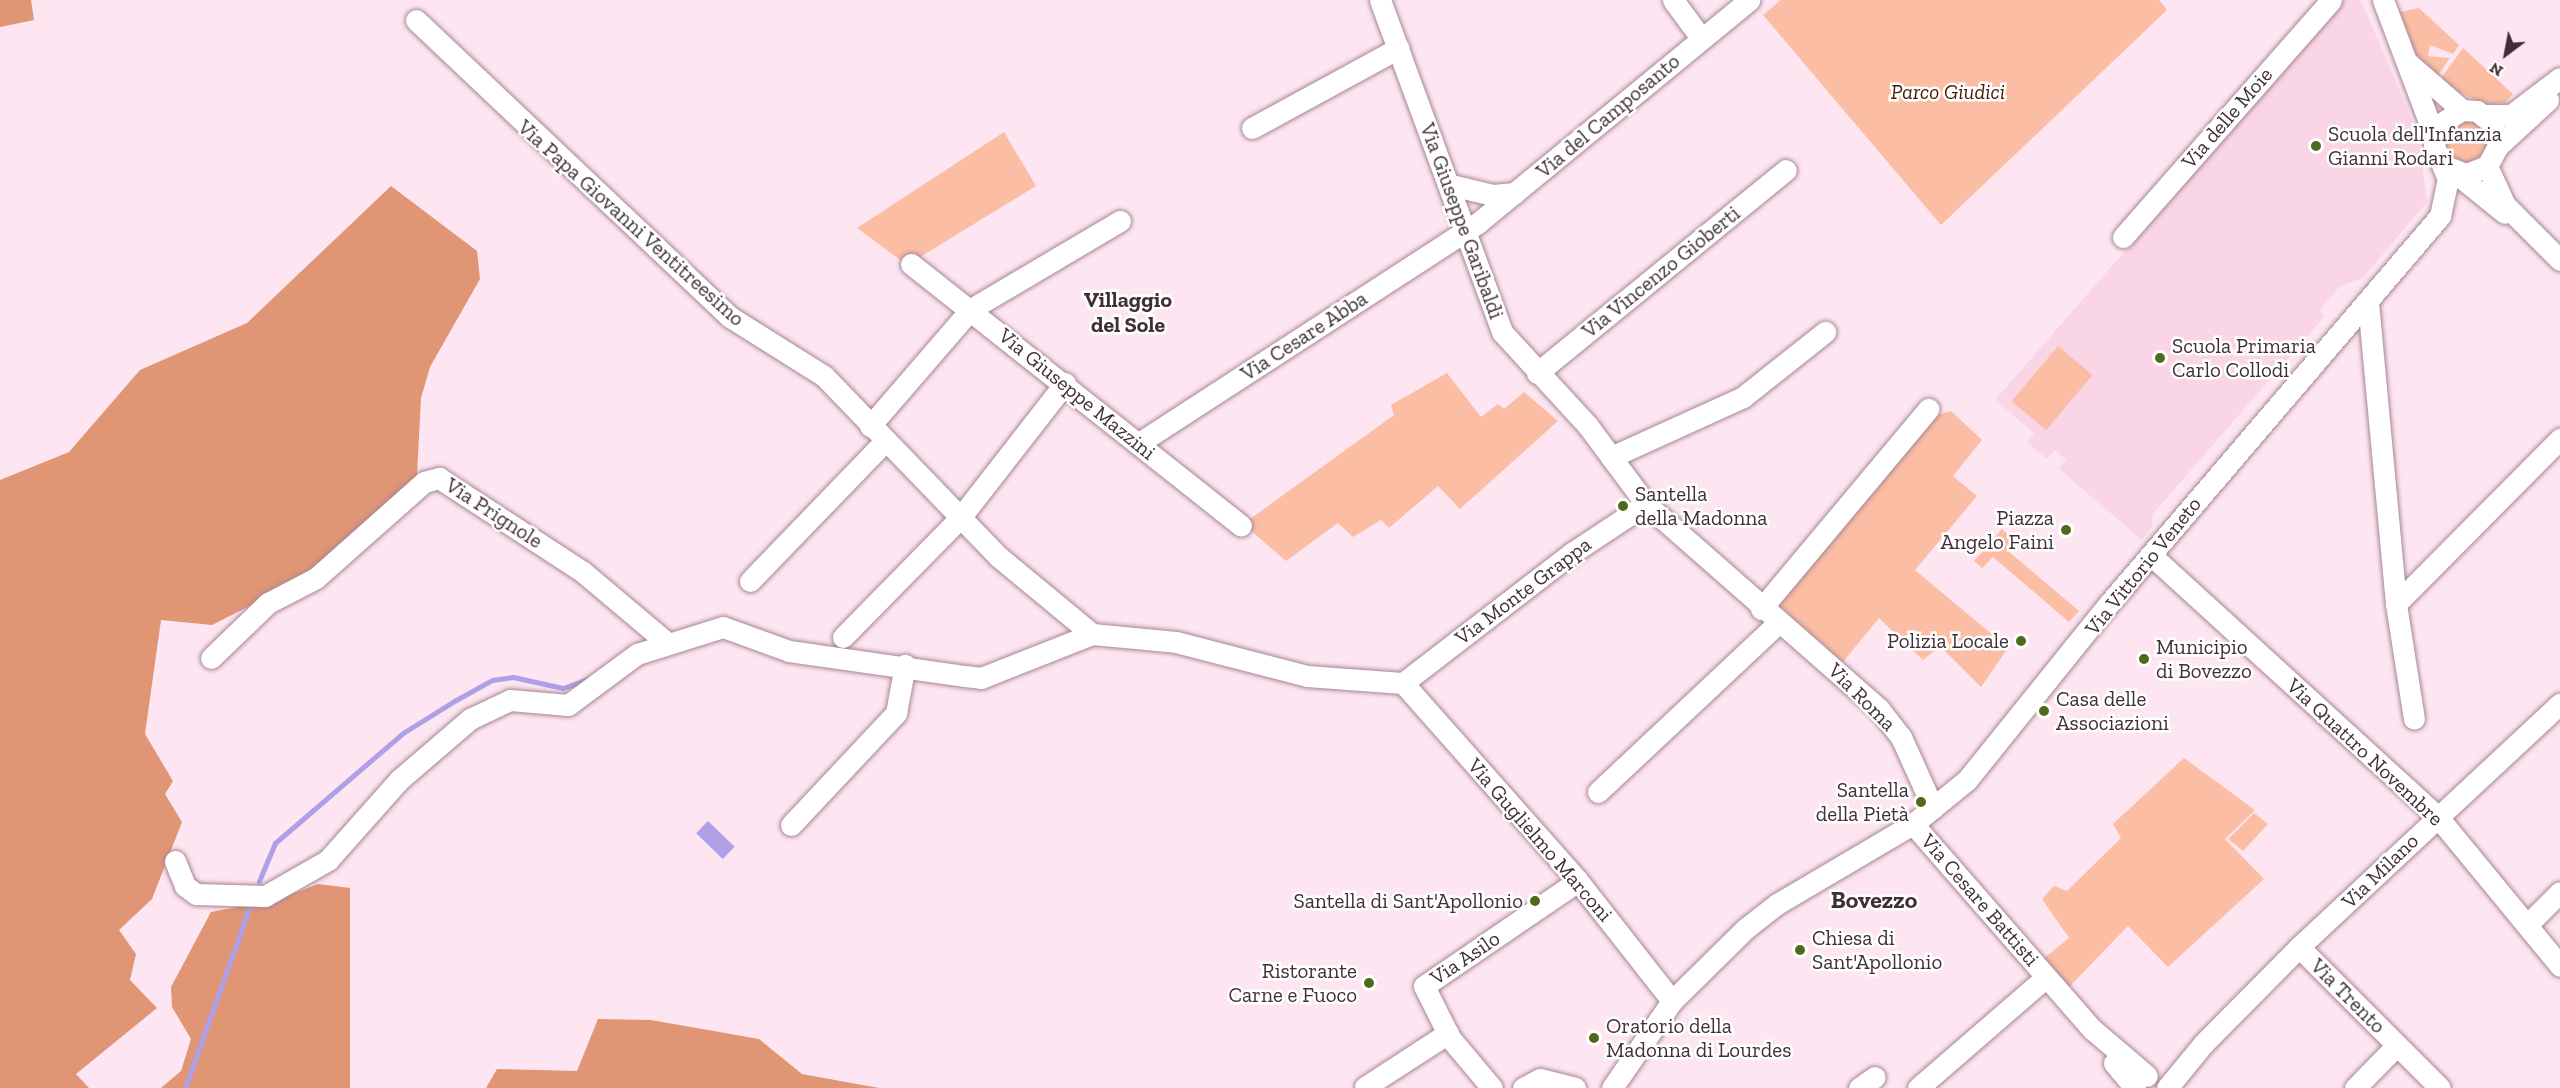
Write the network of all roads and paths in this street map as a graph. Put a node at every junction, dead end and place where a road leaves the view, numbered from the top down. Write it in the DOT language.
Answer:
graph roads {
  1 [pos="1380,0"];
  2 [pos="1673,0"];
  3 [pos="1749,0"];
  4 [pos="2331,0"];
  5 [pos="2383,0"];
  6 [pos="416,20"];
  7 [pos="1701,38"];
  8 [pos="1399,48"];
  9 [pos="2397,48"];
  10 [pos="2560,78"];
  11 [pos="2560,85"];
  12 [pos="2462,110"];
  13 [pos="2484,115"];
  14 [pos="1252,128"];
  15 [pos="2434,135"];
  16 [pos="2498,146"];
  17 [pos="2487,166"];
  18 [pos="2449,169"];
  19 [pos="1786,170"];
  20 [pos="1451,185"];
  21 [pos="1515,194"];
  22 [pos="1120,221"];
  23 [pos="1468,229"];
  24 [pos="2527,230"];
  25 [pos="2123,237"];
  26 [pos="2560,260"];
  27 [pos="911,264"];
  28 [pos="2368,302"];
  29 [pos="971,309"];
  30 [pos="1825,332"];
  31 [pos="1537,373"];
  32 [pos="1065,383"];
  33 [pos="1928,409"];
  34 [pos="877,434"];
  35 [pos="2560,439"];
  36 [pos="1139,443"];
  37 [pos="1611,457"];
  38 [pos="1646,504"];
  39 [pos="960,518"];
  40 [pos="1241,526"];
  41 [pos="2151,555"];
  42 [pos="750,581"];
  43 [pos="2396,604"];
  44 [pos="1761,609"];
  45 [pos="1778,623"];
  46 [pos="1092,634"];
  47 [pos="843,637"];
  48 [pos="666,642"];
  49 [pos="211,658"];
  50 [pos="905,665"];
  51 [pos="1404,683"];
  52 [pos="2560,704"];
  53 [pos="2414,719"];
  54 [pos="1598,792"];
  55 [pos="1933,808"];
  56 [pos="2437,816"];
  57 [pos="1913,824"];
  58 [pos="791,825"];
  59 [pos="176,861"];
  60 [pos="1578,881"];
  61 [pos="2560,892"];
  62 [pos="2528,924"];
  63 [pos="2299,947"];
  64 [pos="2560,966"];
  65 [pos="2046,977"];
  66 [pos="1672,1001"];
  67 [pos="1449,1036"];
  68 [pos="2397,1045"];
  69 [pos="2152,1084"];
  70 [pos="1365,1088"];
  71 [pos="1492,1088"];
  72 [pos="1522,1088"];
  73 [pos="1575,1088"];
  74 [pos="1612,1088"];
  75 [pos="1918,1088"];
  76 [pos="2355,1088"];
  77 [pos="2440,1088"];
  1 -- 8 [label="street, Via Giuseppe Garibaldi"];
  2 -- 7 [label="street"];
  3 -- 7 [label="street, Via del Camposanto"];
  4 -- 25 [label="street, Via delle Moie"];
  5 -- 9 [label="street"];
  6 -- 34 [label="street, Via Papa Giovanni Ventitreesimo"];
  7 -- 21 [label="street, Via del Camposanto"];
  8 -- 14 [label="street"];
  8 -- 20 [label="street, Via Giuseppe Garibaldi"];
  9 -- 12 [label="street"];
  9 -- 15 [label="street"];
  10 -- 13 [label="street"];
  11 -- 16 [label="street"];
  12 -- 13 [label="street"];
  12 -- 15 [label="street"];
  13 -- 16 [label="street"];
  15 -- 18 [label="street, Via Vittorio Veneto"];
  16 -- 17 [label="street"];
  17 -- 18 [label="street"];
  17 -- 24 [label="street"];
  18 -- 24 [label="street"];
  18 -- 28 [label="street, Via Vittorio Veneto"];
  19 -- 31 [label="street, Via Vincenzo Gioberti"];
  20 -- 21 [label="street, Via del Camposanto"];
  20 -- 23 [label="street, Via Giuseppe Garibaldi"];
  21 -- 23 [label="street, Via del Camposanto"];
  22 -- 29 [label="street"];
  23 -- 31 [label="street, Via Giuseppe Garibaldi"];
  23 -- 36 [label="street, Via Cesare Abba"];
  24 -- 26 [label="street"];
  27 -- 29 [label="street, Via Giuseppe Mazzini"];
  28 -- 41 [label="street, Via Vittorio Veneto"];
  28 -- 43 [label="street"];
  29 -- 32 [label="street, Via Giuseppe Mazzini"];
  29 -- 34 [label="street"];
  30 -- 37 [label="street"];
  31 -- 37 [label="street, Via Giuseppe Garibaldi"];
  32 -- 36 [label="street, Via Giuseppe Mazzini"];
  32 -- 39 [label="street"];
  33 -- 44 [label="street"];
  34 -- 39 [label="street, Via Papa Giovanni Ventitreesimo"];
  34 -- 42 [label="street"];
  35 -- 43 [label="street"];
  36 -- 40 [label="street, Via Giuseppe Mazzini"];
  37 -- 38 [label="street, Via Giuseppe Garibaldi"];
  38 -- 44 [label="street, Via Roma"];
  38 -- 51 [label="street, Via Monte Grappa"];
  39 -- 46 [label="street, Via Papa Giovanni Ventitreesimo"];
  39 -- 47 [label="street"];
  41 -- 55 [label="street, Via Vittorio Veneto"];
  41 -- 56 [label="street, Via Quattro Novembre"];
  43 -- 53 [label="street"];
  44 -- 45 [label="street, Via Roma"];
  45 -- 54 [label="street"];
  45 -- 55 [label="street, Via Roma"];
  46 -- 50 [label="street"];
  46 -- 51 [label="street"];
  48 -- 49 [label="street, Via Prignole"];
  48 -- 50 [label="street"];
  48 -- 59 [label="street"];
  50 -- 58 [label="street"];
  51 -- 60 [label="street, Via Guglielmo Marconi"];
  52 -- 56 [label="street, Via Milano"];
  55 -- 57 [label="street, Via Vittorio Veneto"];
  56 -- 62 [label="street, Via Quattro Novembre"];
  56 -- 63 [label="street, Via Milano"];
  57 -- 65 [label="street, Via Cesare Battisti"];
  57 -- 66 [label="street, Via Vittorio Veneto"];
  60 -- 66 [label="street, Via Guglielmo Marconi"];
  60 -- 67 [label="street, Via Asilo"];
  61 -- 62 [label="street"];
  62 -- 64 [label="street, Via Quattro Novembre"];
  63 -- 68 [label="street, Via Trento"];
  63 -- 69 [label="street, Via Milano"];
  65 -- 69 [label="street, Via Cesare Battisti"];
  65 -- 75 [label="street, Via Cesare Battisti"];
  66 -- 74 [label="street, Via Vittorio Veneto"];
  67 -- 70 [label="street"];
  67 -- 71 [label="street, Via Asilo"];
  68 -- 76 [label="street, Via Trento"];
  68 -- 77 [label="street, Via Trento"];
  72 -- 73 [label="street"];
}
